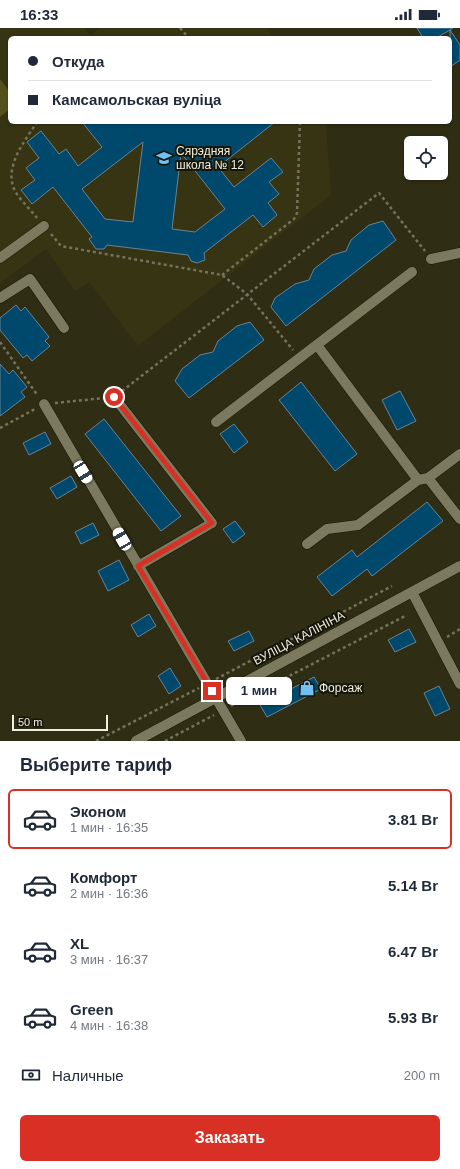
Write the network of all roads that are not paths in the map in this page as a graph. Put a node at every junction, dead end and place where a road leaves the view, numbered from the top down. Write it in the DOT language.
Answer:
graph roads {
  1 [pos="44,226"];
  2 [pos="460,253"];
  3 [pos="0,258"];
  4 [pos="431,259"];
  5 [pos="412,272"];
  6 [pos="0,298"];
  7 [pos="64,328"];
  8 [pos="317,345"];
  9 [pos="114,397"];
  10 [pos="44,404"];
  11 [pos="216,422"];
  12 [pos="460,454"];
  13 [pos="428,478"];
  14 [pos="418,480"];
  15 [pos="460,519"];
  16 [pos="307,544"];
  17 [pos="138,566"];
  18 [pos="460,566"];
  19 [pos="412,592"];
  20 [pos="460,684"];
  21 [pos="217,698"];
  22 [pos="136,741"];
  23 [pos="241,741"];
  1 -- 3 [label="street"];
  2 -- 4 [label="street"];
  5 -- 8 [label="street"];
  6 -- 7 [label="street"];
  8 -- 11 [label="street"];
  8 -- 14 [label="street"];
  9 -- 17 [label="street"];
  10 -- 17 [label="street"];
  12 -- 13 [label="street"];
  13 -- 14 [label="street"];
  13 -- 15 [label="street"];
  14 -- 16 [label="street"];
  17 -- 21 [label="street"];
  18 -- 19 [label="street, ВУЛІЦА КАЛІНІНА"];
  19 -- 20 [label="street"];
  19 -- 21 [label="street, ВУЛІЦА КАЛІНІНА"];
  21 -- 22 [label="street, ВУЛІЦА КАЛІНІНА"];
  21 -- 23 [label="street"];
}
